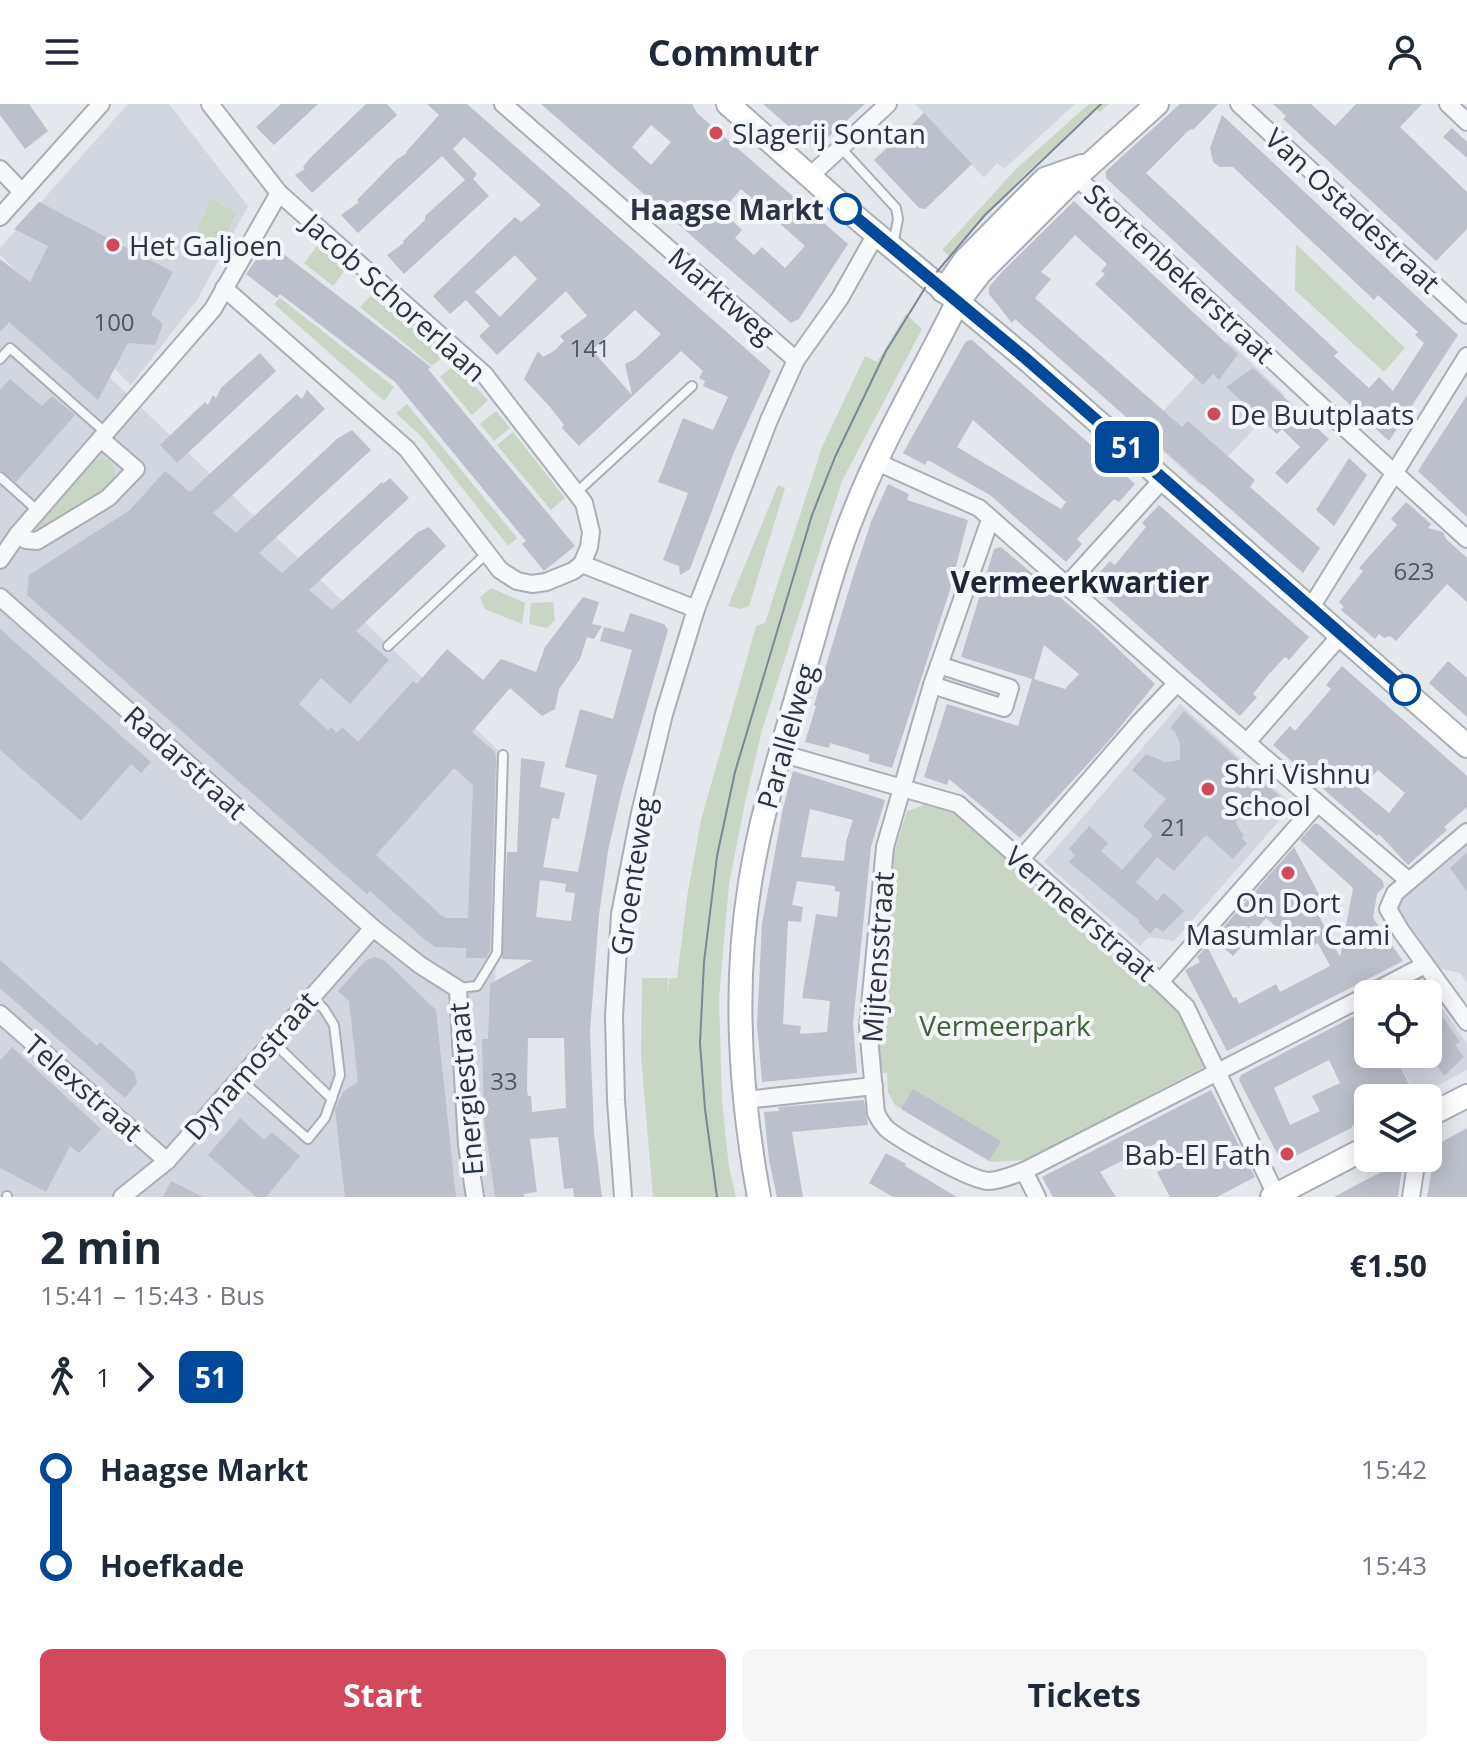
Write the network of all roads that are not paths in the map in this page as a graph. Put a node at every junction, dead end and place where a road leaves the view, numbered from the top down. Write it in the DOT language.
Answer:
graph roads {
  1 [pos="210,104"];
  2 [pos="503,104"];
  3 [pos="728,104"];
  4 [pos="888,104"];
  5 [pos="1157,104"];
  6 [pos="1239,104"];
  7 [pos="1448,104"];
  8 [pos="93,107"];
  9 [pos="1467,122"];
  10 [pos="841,148"];
  11 [pos="0,169"];
  12 [pos="1073,173"];
  13 [pos="810,176"];
  14 [pos="22,192"];
  15 [pos="279,193"];
  16 [pos="0,217"];
  17 [pos="884,241"];
  18 [pos="224,288"];
  19 [pos="950,297"];
  20 [pos="1467,315"];
  21 [pos="1467,356"];
  22 [pos="0,359"];
  23 [pos="796,360"];
  24 [pos="692,386"];
  25 [pos="104,436"];
  26 [pos="877,462"];
  27 [pos="1394,472"];
  28 [pos="0,477"];
  29 [pos="1163,479"];
  30 [pos="577,492"];
  31 [pos="38,511"];
  32 [pos="990,520"];
  33 [pos="18,534"];
  34 [pos="1467,539"];
  35 [pos="486,554"];
  36 [pos="0,560"];
  37 [pos="582,564"];
  38 [pos="1068,584"];
  39 [pos="0,597"];
  40 [pos="696,609"];
  41 [pos="1310,609"];
  42 [pos="1340,636"];
  43 [pos="388,646"];
  44 [pos="939,665"];
  45 [pos="1177,683"];
  46 [pos="932,685"];
  47 [pos="1248,741"];
  48 [pos="1467,746"];
  49 [pos="780,753"];
  50 [pos="503,755"];
  51 [pos="903,789"];
  52 [pos="1317,804"];
  53 [pos="1467,832"];
  54 [pos="1021,859"];
  55 [pos="1409,881"];
  56 [pos="373,928"];
  57 [pos="1425,965"];
  58 [pos="1396,980"];
  59 [pos="1160,982"];
  60 [pos="458,989"];
  61 [pos="310,997"];
  62 [pos="1354,1002"];
  63 [pos="0,1014"];
  64 [pos="1467,1022"];
  65 [pos="271,1041"];
  66 [pos="1218,1072"];
  67 [pos="239,1078"];
  68 [pos="874,1086"];
  69 [pos="1467,1096"];
  70 [pos="332,1099"];
  71 [pos="745,1100"];
  72 [pos="1442,1109"];
  73 [pos="1354,1154"];
  74 [pos="167,1161"];
  75 [pos="1024,1171"];
  76 [pos="1415,1172"];
  77 [pos="1274,1196"];
  78 [pos="122,1197"];
  79 [pos="475,1197"];
  80 [pos="623,1197"];
  81 [pos="759,1197"];
  82 [pos="1037,1197"];
  83 [pos="1411,1197"];
  1 -- 15 [label="street, Jacob Schorerlaan"];
  2 -- 23 [label="street, Marktweg"];
  3 -- 13 [label="street"];
  4 -- 10 [label="street"];
  5 -- 12 [label="street, Parallelweg"];
  6 -- 20 [label="street, Van Ostadestraat"];
  7 -- 9 [label="street"];
  8 -- 14 [label="street"];
  10 -- 13 [label="street"];
  10 -- 17 [label="lane"];
  11 -- 14 [label="street"];
  12 -- 19 [label="street, Parallelweg"];
  12 -- 27 [label="street, Stortenbekerstraat"];
  13 -- 17 [label="street"];
  14 -- 16 [label="street"];
  15 -- 18 [label="street"];
  15 -- 30 [label="street, Jacob Schorerlaan"];
  17 -- 19 [label="street"];
  17 -- 23 [label="street, Groenteweg"];
  18 -- 25 [label="street"];
  18 -- 35 [label="street"];
  19 -- 26 [label="street, Parallelweg"];
  19 -- 29 [label="street"];
  21 -- 27 [label="street"];
  22 -- 25 [label="lane"];
  23 -- 40 [label="street, Groenteweg"];
  24 -- 30 [label="lane"];
  25 -- 31 [label="street"];
  25 -- 33 [label="street"];
  26 -- 32 [label="street"];
  26 -- 49 [label="street, Parallelweg"];
  27 -- 34 [label="street, Stortenbekerstraat"];
  27 -- 41 [label="street"];
  28 -- 31 [label="lane"];
  29 -- 38 [label="street"];
  29 -- 41 [label="street"];
  30 -- 37 [label="street, Jacob Schorerlaan"];
  31 -- 33 [label="street"];
  32 -- 38 [label="street"];
  32 -- 44 [label="street, Mijtensstraat"];
  33 -- 36 [label="street"];
  35 -- 37 [label="street"];
  35 -- 43 [label="lane"];
  37 -- 40 [label="street"];
  38 -- 45 [label="street"];
  39 -- 56 [label="street, Radarstraat"];
  40 -- 80 [label="street, Groenteweg"];
  41 -- 42 [label="street"];
  42 -- 47 [label="street"];
  42 -- 48 [label="street"];
  44 -- 46 [label="street, Mijtensstraat"];
  44 -- 46 [label="street"];
  45 -- 47 [label="street"];
  45 -- 54 [label="street"];
  46 -- 51 [label="street, Mijtensstraat"];
  47 -- 52 [label="street"];
  49 -- 51 [label="street, Vermeerstraat"];
  49 -- 71 [label="street, Parallelweg"];
  50 -- 60 [label="lane"];
  51 -- 54 [label="street, Vermeerstraat"];
  51 -- 68 [label="street, Mijtensstraat"];
  52 -- 55 [label="street"];
  52 -- 59 [label="street"];
  53 -- 55 [label="street"];
  54 -- 59 [label="street, Vermeerstraat"];
  55 -- 57 [label="street"];
  56 -- 60 [label="street, Energiestraat"];
  56 -- 61 [label="street, Dynamostraat"];
  57 -- 58 [label="street, Mijtensstraat"];
  57 -- 64 [label="street"];
  59 -- 66 [label="street, Vermeerstraat"];
  60 -- 79 [label="street, Energiestraat"];
  61 -- 65 [label="street, Dynamostraat"];
  61 -- 70 [label="lane"];
  62 -- 66 [label="street, Mijtensstraat"];
  63 -- 74 [label="street, Telexstraat"];
  65 -- 67 [label="street, Dynamostraat"];
  65 -- 70 [label="lane"];
  66 -- 75 [label="street, Mijtensstraat"];
  66 -- 77 [label="street, Vermeerstraat"];
  67 -- 70 [label="lane"];
  67 -- 74 [label="street, Dynamostraat"];
  68 -- 71 [label="street"];
  68 -- 75 [label="street, Mijtensstraat"];
  69 -- 72 [label="street"];
  71 -- 81 [label="street, Parallelweg"];
  73 -- 77 [label="street"];
  74 -- 78 [label="street, Dynamostraat"];
  75 -- 82 [label="street"];
  76 -- 83 [label="street"];
}
